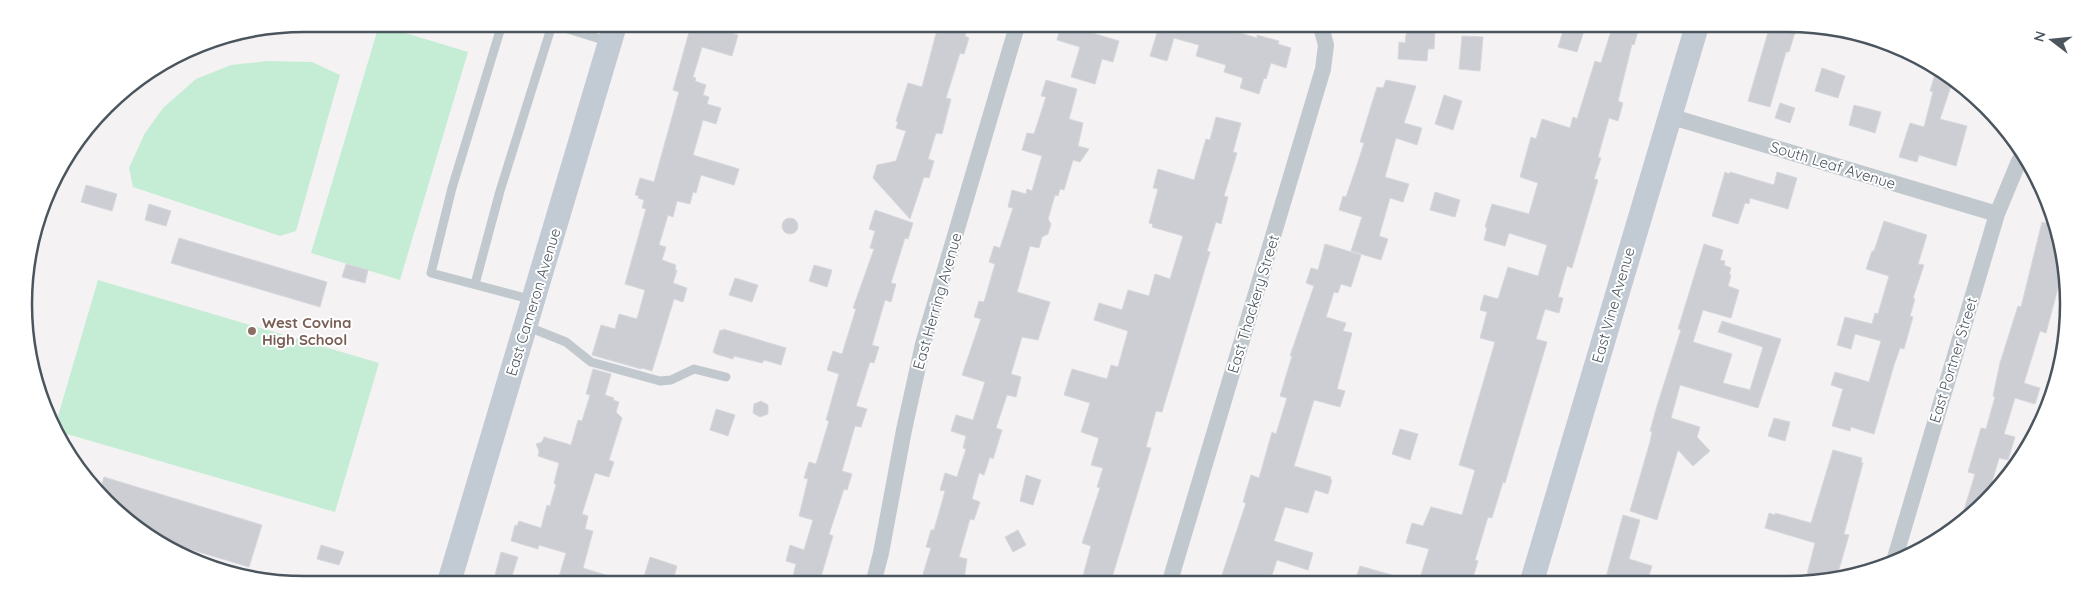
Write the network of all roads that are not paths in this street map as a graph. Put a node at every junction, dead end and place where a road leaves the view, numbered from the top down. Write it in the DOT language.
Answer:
graph roads {
  1 [pos="500,32"];
  2 [pos="551,32"];
  3 [pos="599,32"];
  4 [pos="1015,32"];
  5 [pos="1322,32"];
  6 [pos="1695,32"];
  7 [pos="612,34"];
  8 [pos="1669,116"];
  9 [pos="2019,161"];
  10 [pos="1997,214"];
  11 [pos="475,284"];
  12 [pos="533,300"];
  13 [pos="526,326"];
  14 [pos="726,377"];
  15 [pos="1896,553"];
  16 [pos="451,576"];
  17 [pos="875,576"];
  18 [pos="1171,576"];
  19 [pos="1533,576"];
  1 -- 11 [label="lane"];
  2 -- 11 [label="lane"];
  3 -- 7 [label="lane"];
  4 -- 17 [label="street, East Herring Avenue"];
  5 -- 18 [label="street, East Thackery Street"];
  6 -- 8 [label="street, East Vine Avenue"];
  7 -- 12 [label="street, East Cameron Avenue"];
  8 -- 10 [label="street, South Leaf Avenue"];
  8 -- 19 [label="street, East Vine Avenue"];
  9 -- 10 [label="street, East Portner Street"];
  10 -- 15 [label="street, East Portner Street"];
  11 -- 12 [label="lane"];
  12 -- 13 [label="street, East Cameron Avenue"];
  13 -- 14 [label="lane"];
  13 -- 16 [label="street, East Cameron Avenue"];
}
